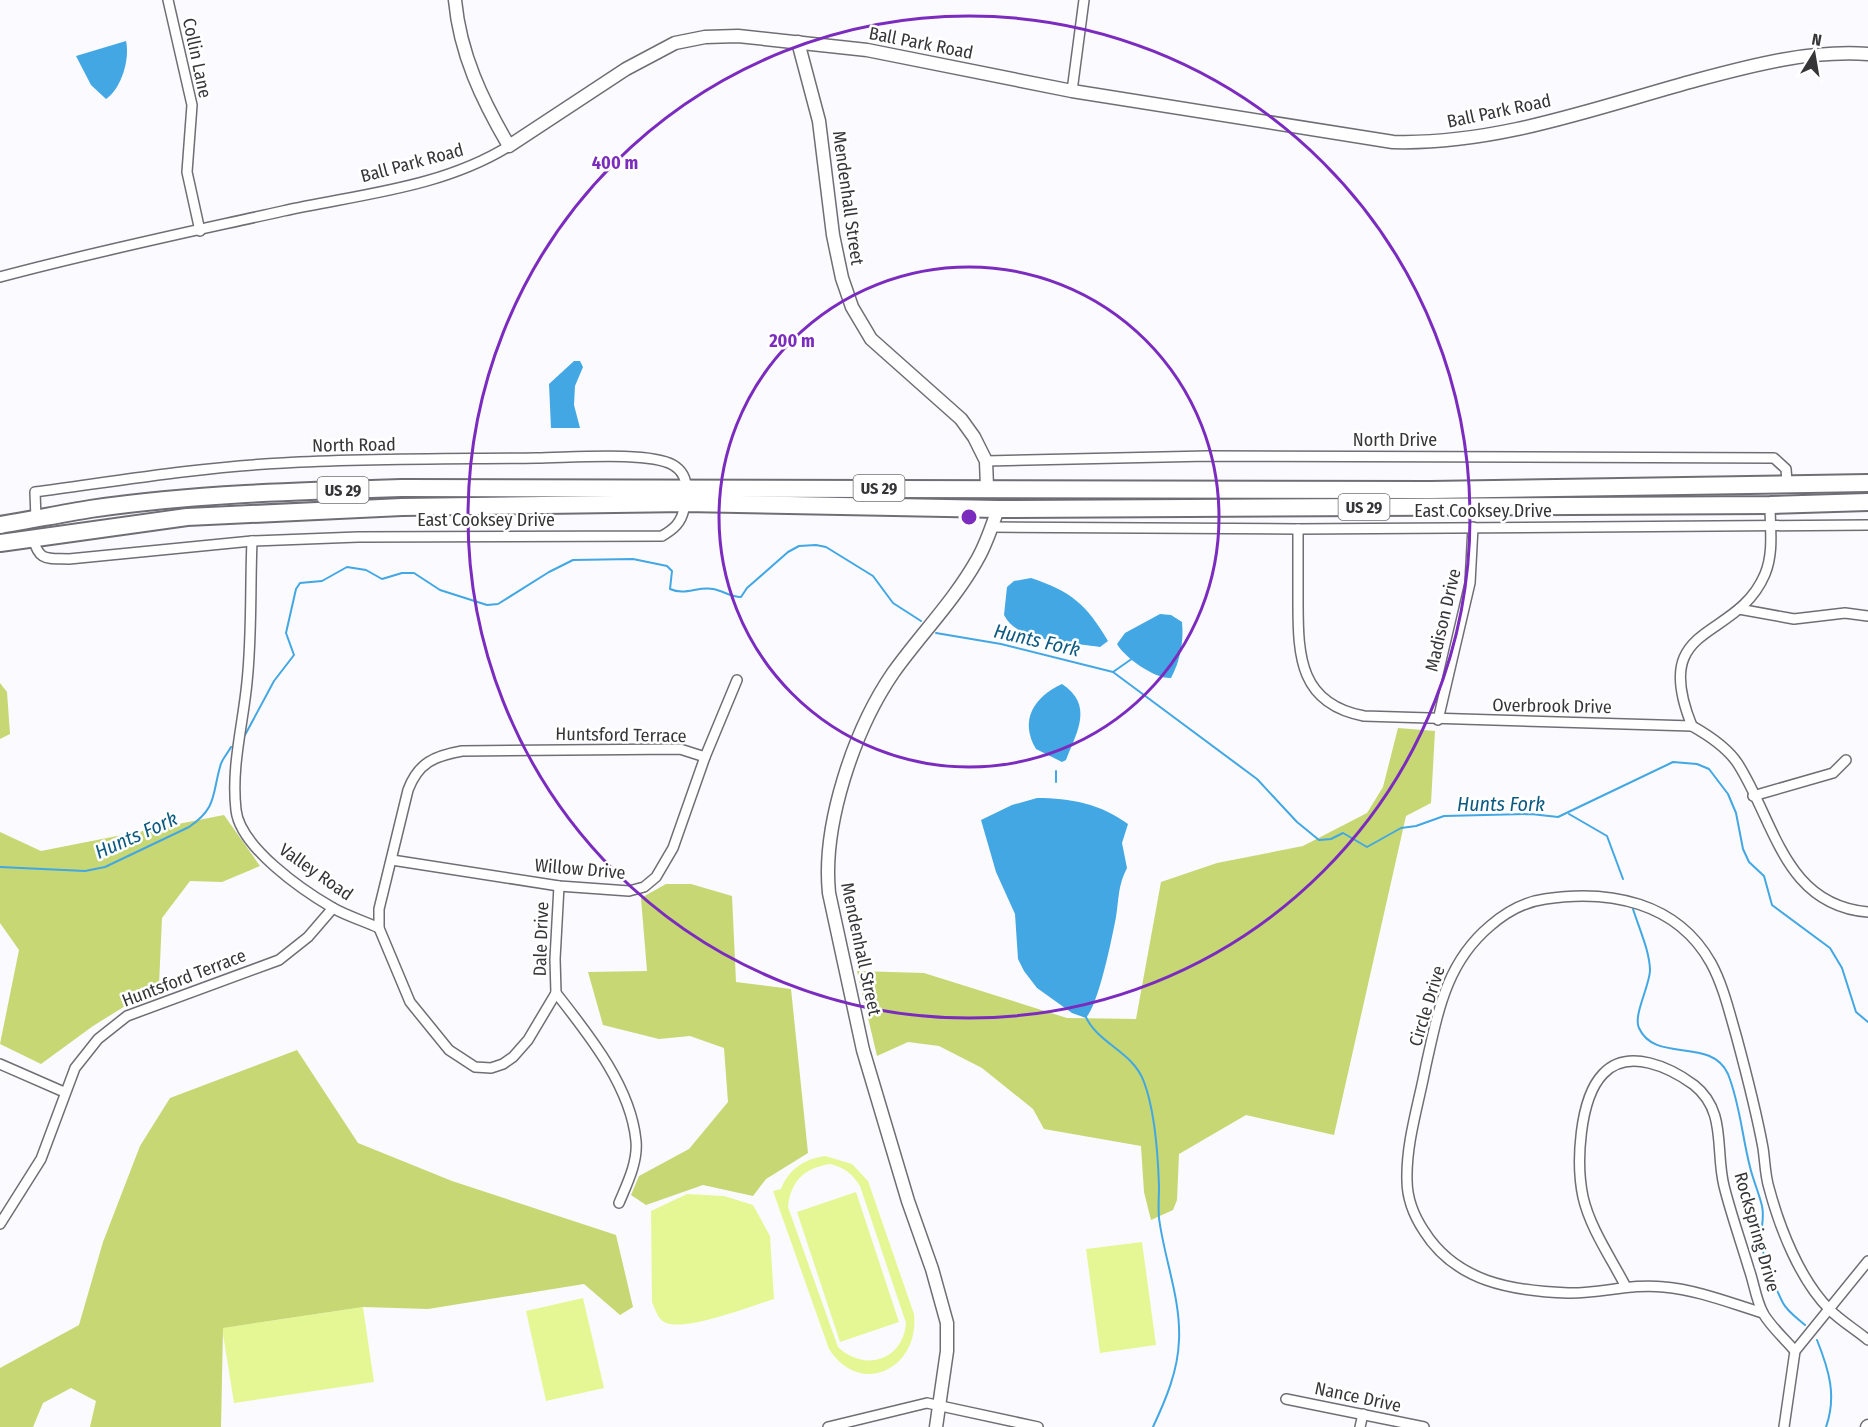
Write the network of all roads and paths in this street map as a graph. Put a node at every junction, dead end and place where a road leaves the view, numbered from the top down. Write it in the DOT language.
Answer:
graph roads {
  1 [pos="168,0"];
  2 [pos="454,0"];
  3 [pos="1084,0"];
  4 [pos="798,42"];
  5 [pos="1868,54"];
  6 [pos="1072,91"];
  7 [pos="509,146"];
  8 [pos="200,231"];
  9 [pos="0,277"];
  10 [pos="986,461"];
  11 [pos="1787,482"];
  12 [pos="1868,483"];
  13 [pos="987,487"];
  14 [pos="1060,490"];
  15 [pos="687,496"];
  16 [pos="1868,502"];
  17 [pos="1770,505"];
  18 [pos="903,507"];
  19 [pos="998,509"];
  20 [pos="36,519"];
  21 [pos="0,525"];
  22 [pos="1868,525"];
  23 [pos="1770,526"];
  24 [pos="991,527"];
  25 [pos="1473,527"];
  26 [pos="1298,529"];
  27 [pos="33,538"];
  28 [pos="252,541"];
  29 [pos="0,543"];
  30 [pos="1739,609"];
  31 [pos="1868,616"];
  32 [pos="737,680"];
  33 [pos="1438,720"];
  34 [pos="1692,726"];
  35 [pos="705,757"];
  36 [pos="1846,760"];
  37 [pos="1753,796"];
  38 [pos="392,860"];
  39 [pos="559,886"];
  40 [pos="333,908"];
  41 [pos="1868,912"];
  42 [pos="379,928"];
  43 [pos="556,993"];
  44 [pos="0,1064"];
  45 [pos="64,1092"];
  46 [pos="619,1203"];
  47 [pos="0,1224"];
  48 [pos="1868,1261"];
  49 [pos="1626,1287"];
  50 [pos="1829,1309"];
  51 [pos="1763,1313"];
  52 [pos="1868,1340"];
  53 [pos="1795,1351"];
  54 [pos="1286,1399"];
  55 [pos="940,1405"];
  56 [pos="1363,1414"];
  57 [pos="828,1427"];
  58 [pos="936,1427"];
  59 [pos="1038,1427"];
  60 [pos="1360,1427"];
  61 [pos="1424,1427"];
  62 [pos="1784,1427"];
  1 -- 8 [label="street, Collin Lane"];
  2 -- 7 [label="street"];
  3 -- 6 [label="street"];
  4 -- 6 [label="street, Ball Park Road"];
  4 -- 7 [label="street, Ball Park Road"];
  4 -- 10 [label="street, Mendenhall Street"];
  5 -- 6 [label="street, Ball Park Road"];
  7 -- 8 [label="street, Ball Park Road"];
  8 -- 9 [label="street, Ball Park Road"];
  10 -- 11 [label="street, North Drive"];
  10 -- 13 [label="street, Mendenhall Street"];
  11 -- 12 [label="highway, US 29"];
  11 -- 14 [label="highway, US 29"];
  13 -- 14 [label="highway, US 29"];
  13 -- 15 [label="highway, US 29"];
  13 -- 18 [label="highway"];
  14 -- 19 [label="highway"];
  15 -- 18 [label="highway, US 29"];
  15 -- 20 [label="highway, US 29"];
  15 -- 20 [label="street, North Road"];
  15 -- 27 [label="highway, US 29"];
  15 -- 28 [label="street, East Cooksey Drive"];
  16 -- 17 [label="highway, US 29"];
  17 -- 19 [label="highway, US 29"];
  17 -- 23 [label="street"];
  18 -- 19 [label="highway, US 29"];
  19 -- 24 [label="street, Mendenhall Street"];
  20 -- 21 [label="highway, US 29"];
  22 -- 23 [label="street, East Cooksey Drive"];
  23 -- 25 [label="street, East Cooksey Drive"];
  23 -- 30 [label="street"];
  24 -- 26 [label="street, East Cooksey Drive"];
  24 -- 55 [label="street, Mendenhall Street"];
  25 -- 26 [label="street, East Cooksey Drive"];
  25 -- 33 [label="street, Madison Drive"];
  26 -- 33 [label="street, Overbrook Drive"];
  27 -- 28 [label="street"];
  27 -- 29 [label="highway, US 29"];
  28 -- 40 [label="street, Valley Road"];
  30 -- 31 [label="street"];
  30 -- 34 [label="street"];
  32 -- 35 [label="street, Willow Drive"];
  33 -- 34 [label="street, Overbrook Drive"];
  34 -- 37 [label="street"];
  35 -- 38 [label="street, Huntsford Terrace"];
  35 -- 39 [label="street, Willow Drive"];
  36 -- 37 [label="street"];
  37 -- 41 [label="street"];
  38 -- 39 [label="street, Willow Drive"];
  38 -- 42 [label="street, Huntsford Terrace"];
  39 -- 43 [label="street, Dale Drive"];
  40 -- 42 [label="street, Valley Road"];
  40 -- 45 [label="street, Huntsford Terrace"];
  42 -- 43 [label="street"];
  43 -- 46 [label="street"];
  44 -- 45 [label="street"];
  45 -- 47 [label="street, Huntsford Terrace"];
  48 -- 50 [label="street"];
  49 -- 50 [label="street, Circle Drive"];
  49 -- 51 [label="street, Circle Drive"];
  49 -- 51 [label="street, Rockspring Drive"];
  50 -- 52 [label="street, Circle Drive"];
  50 -- 53 [label="street"];
  51 -- 53 [label="street, Rockspring Drive"];
  53 -- 62 [label="street"];
  54 -- 56 [label="street, Nance Drive"];
  55 -- 57 [label="street"];
  55 -- 58 [label="street, Mendenhall Street"];
  55 -- 59 [label="street"];
  56 -- 60 [label="street"];
  56 -- 61 [label="street, Nance Drive"];
}
